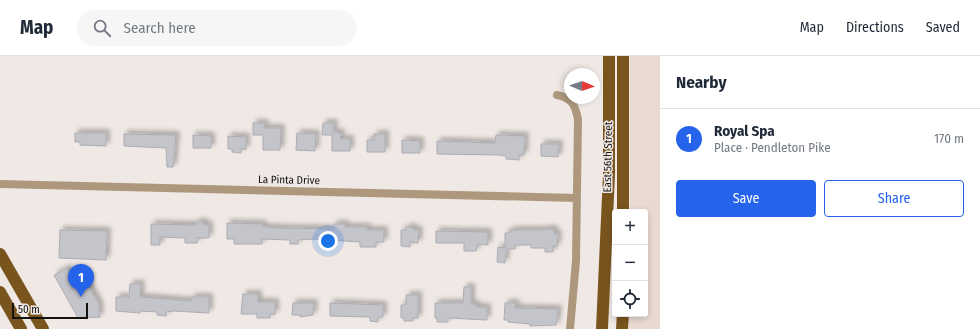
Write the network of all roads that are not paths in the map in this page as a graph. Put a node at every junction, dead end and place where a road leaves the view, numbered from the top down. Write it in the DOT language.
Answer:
graph roads {
  1 [pos="609,56"];
  2 [pos="623,56"];
  3 [pos="557,95"];
  4 [pos="0,184"];
  5 [pos="577,198"];
  6 [pos="623,209"];
  7 [pos="0,254"];
  8 [pos="0,294"];
  9 [pos="623,317"];
  10 [pos="21,329"];
  11 [pos="43,329"];
  12 [pos="570,329"];
  13 [pos="602,329"];
  14 [pos="622,329"];
  1 -- 13 [label="main road, East 56th Street"];
  2 -- 6 [label="main road, East 56th Street"];
  3 -- 5 [label="street"];
  4 -- 5 [label="street, La Pinta Drive"];
  5 -- 12 [label="street"];
  7 -- 11 [label="main road"];
  8 -- 10 [label="main road"];
  9 -- 14 [label="main road"];
}
